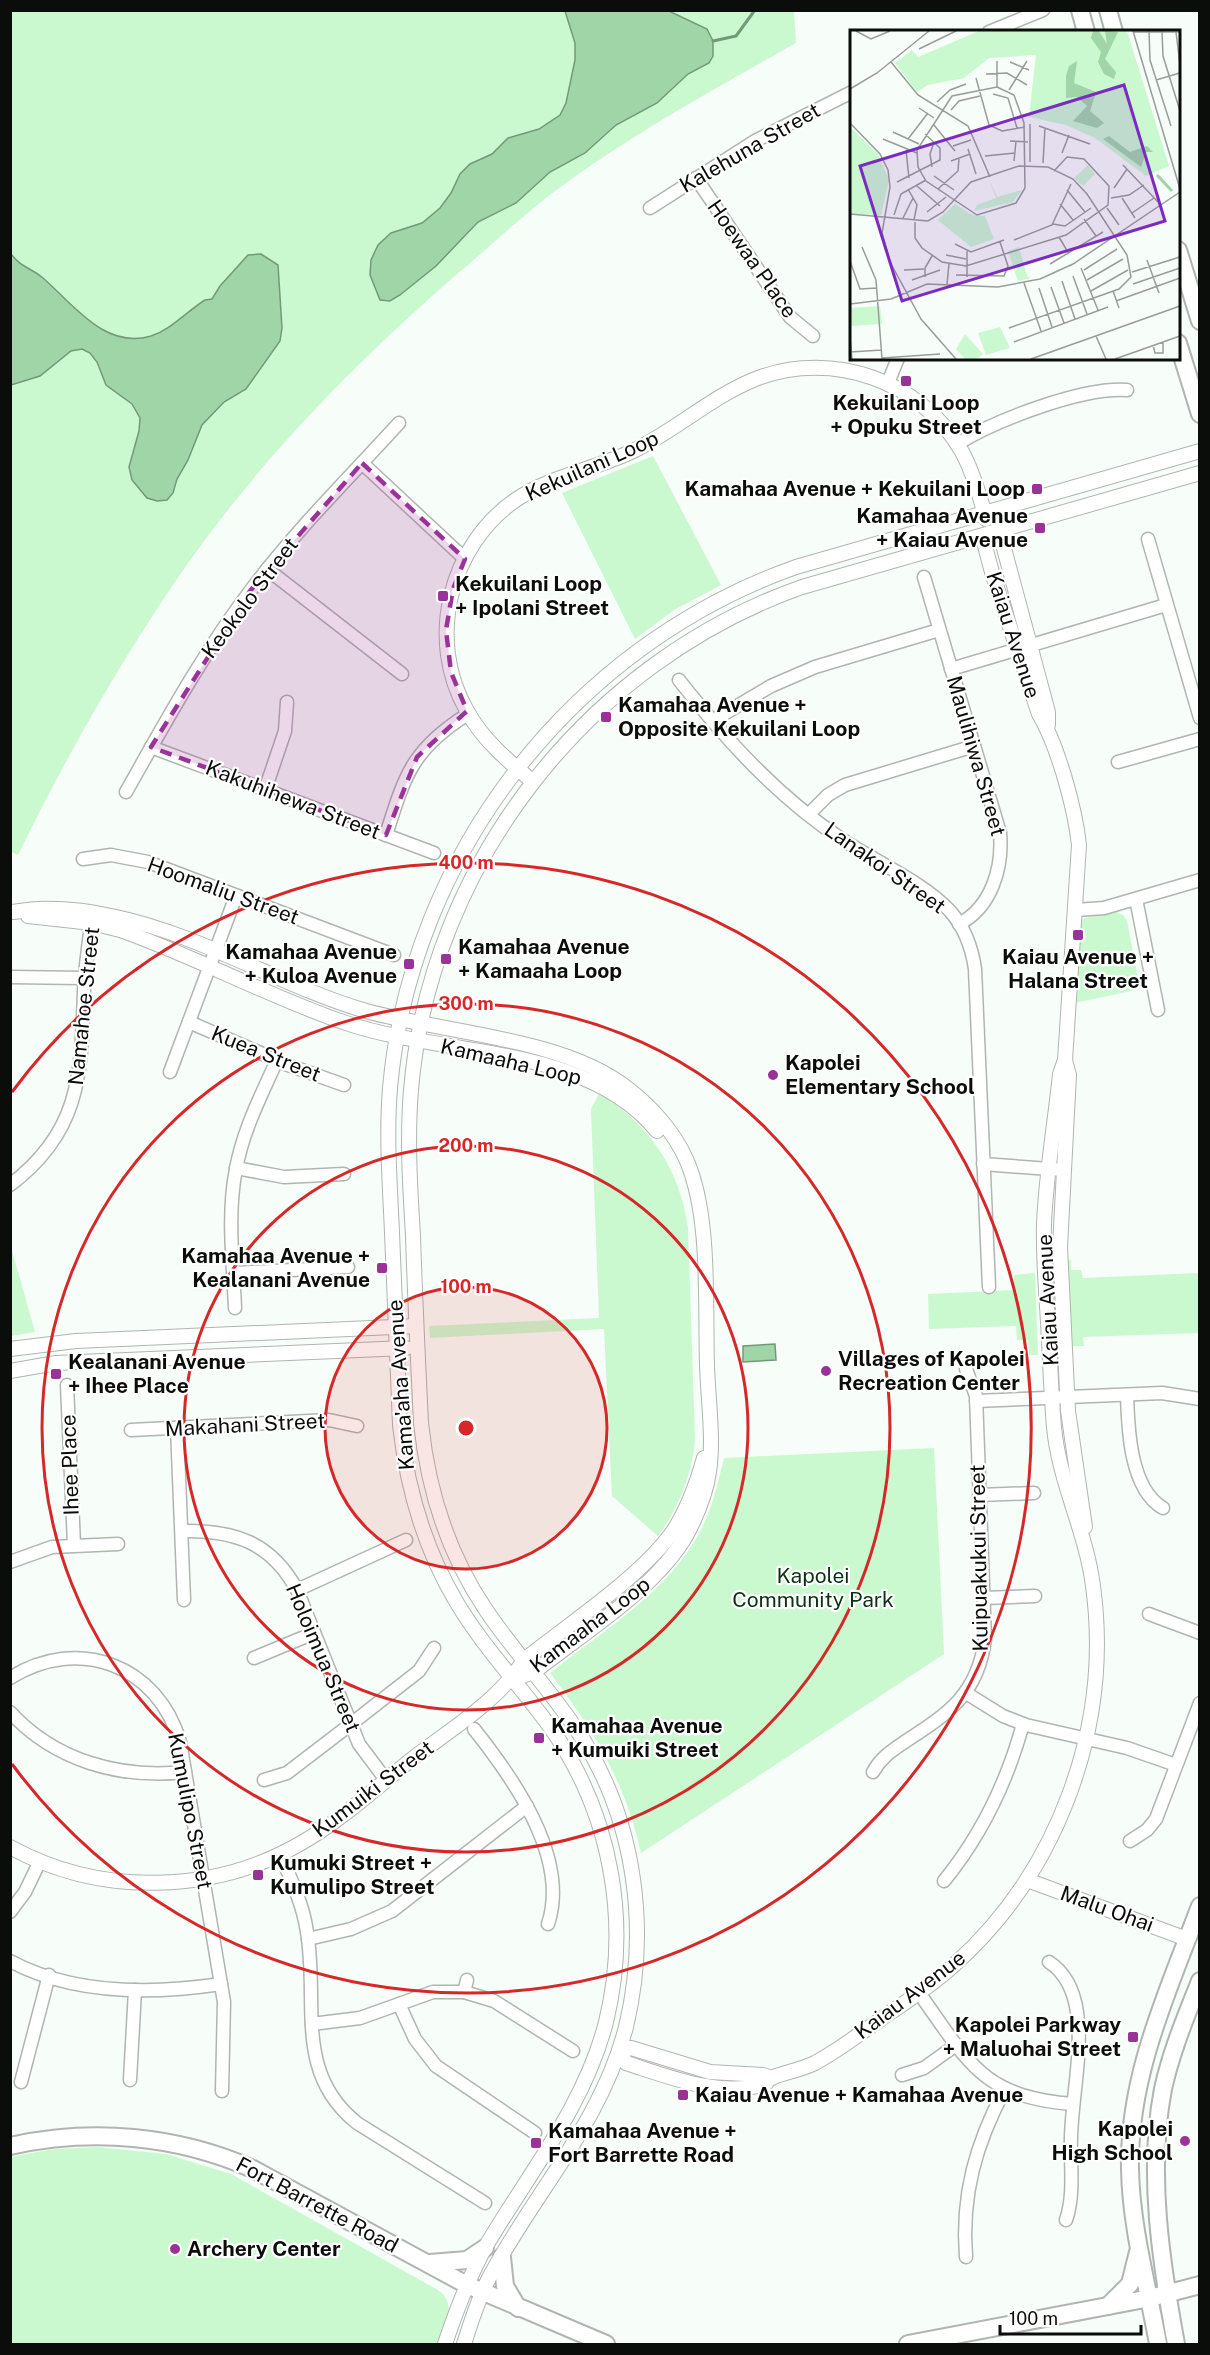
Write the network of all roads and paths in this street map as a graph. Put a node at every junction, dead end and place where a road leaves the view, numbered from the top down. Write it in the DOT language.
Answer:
graph roads {
  1 [pos="1043,10"];
  2 [pos="1080,10"];
  3 [pos="1107,10"];
  4 [pos="996,30"];
  5 [pos="1085,30"];
  6 [pos="1113,30"];
  7 [pos="850,93"];
  8 [pos="696,178"];
  9 [pos="650,208"];
  10 [pos="1180,253"];
  11 [pos="1200,321"];
  12 [pos="813,336"];
  13 [pos="1180,346"];
  14 [pos="897,360"];
  15 [pos="888,383"];
  16 [pos="1128,390"];
  17 [pos="1200,414"];
  18 [pos="399,423"];
  19 [pos="957,444"];
  20 [pos="1200,451"];
  21 [pos="362,463"];
  22 [pos="1200,473"];
  23 [pos="984,513"];
  24 [pos="989,533"];
  25 [pos="1148,539"];
  26 [pos="465,559"];
  27 [pos="267,570"];
  28 [pos="924,577"];
  29 [pos="1166,605"];
  30 [pos="939,630"];
  31 [pos="1024,647"];
  32 [pos="951,669"];
  33 [pos="402,674"];
  34 [pos="679,680"];
  35 [pos="287,702"];
  36 [pos="468,714"];
  37 [pos="1200,718"];
  38 [pos="712,721"];
  39 [pos="1200,739"];
  40 [pos="974,746"];
  41 [pos="151,747"];
  42 [pos="1118,762"];
  43 [pos="516,768"];
  44 [pos="532,781"];
  45 [pos="265,790"];
  46 [pos="126,792"];
  47 [pos="809,814"];
  48 [pos="386,835"];
  49 [pos="435,853"];
  50 [pos="83,859"];
  51 [pos="1200,880"];
  52 [pos="236,896"];
  53 [pos="1136,899"];
  54 [pos="1076,910"];
  55 [pos="16,912"];
  56 [pos="92,918"];
  57 [pos="959,924"];
  58 [pos="216,951"];
  59 [pos="394,955"];
  60 [pos="209,968"];
  61 [pos="10,977"];
  62 [pos="84,978"];
  63 [pos="1158,1010"];
  64 [pos="401,1020"];
  65 [pos="189,1022"];
  66 [pos="421,1025"];
  67 [pos="398,1036"];
  68 [pos="418,1040"];
  69 [pos="277,1060"];
  70 [pos="170,1072"];
  71 [pos="344,1085"];
  72 [pos="983,1164"];
  73 [pos="236,1168"];
  74 [pos="1056,1169"];
  75 [pos="344,1174"];
  76 [pos="10,1185"];
  77 [pos="695,1194"];
  78 [pos="348,1267"];
  79 [pos="234,1273"];
  80 [pos="989,1287"];
  81 [pos="235,1308"];
  82 [pos="416,1326"];
  83 [pos="396,1327"];
  84 [pos="417,1348"];
  85 [pos="10,1349"];
  86 [pos="397,1349"];
  87 [pos="966,1369"];
  88 [pos="10,1371"];
  89 [pos="67,1385"];
  90 [pos="1126,1395"];
  91 [pos="1052,1398"];
  92 [pos="1067,1398"];
  93 [pos="1200,1399"];
  94 [pos="976,1401"];
  95 [pos="357,1426"];
  96 [pos="177,1428"];
  97 [pos="131,1430"];
  98 [pos="709,1439"];
  99 [pos="1034,1493"];
  100 [pos="979,1495"];
  101 [pos="1163,1508"];
  102 [pos="182,1532"];
  103 [pos="1084,1538"];
  104 [pos="406,1540"];
  105 [pos="118,1544"];
  106 [pos="74,1545"];
  107 [pos="11,1561"];
  108 [pos="297,1590"];
  109 [pos="1035,1596"];
  110 [pos="983,1599"];
  111 [pos="184,1600"];
  112 [pos="1149,1614"];
  113 [pos="314,1633"];
  114 [pos="1200,1633"];
  115 [pos="434,1648"];
  116 [pos="254,1658"];
  117 [pos="524,1660"];
  118 [pos="534,1672"];
  119 [pos="10,1678"];
  120 [pos="513,1678"];
  121 [pos="966,1693"];
  122 [pos="1200,1703"];
  123 [pos="10,1712"];
  124 [pos="351,1724"];
  125 [pos="1023,1724"];
  126 [pos="474,1729"];
  127 [pos="1086,1738"];
  128 [pos="1176,1765"];
  129 [pos="184,1772"];
  130 [pos="873,1772"];
  131 [pos="264,1780"];
  132 [pos="386,1780"];
  133 [pos="527,1806"];
  134 [pos="1130,1841"];
  135 [pos="10,1847"];
  136 [pos="280,1854"];
  137 [pos="39,1861"];
  138 [pos="203,1879"];
  139 [pos="1027,1880"];
  140 [pos="944,1881"];
  141 [pos="1200,1906"];
  142 [pos="10,1912"];
  143 [pos="549,1924"];
  144 [pos="308,1939"];
  145 [pos="1193,1941"];
  146 [pos="10,1961"];
  147 [pos="1049,1962"];
  148 [pos="49,1975"];
  149 [pos="1200,1981"];
  150 [pos="221,1984"];
  151 [pos="135,1990"];
  152 [pos="919,1993"];
  153 [pos="399,2004"];
  154 [pos="312,2024"];
  155 [pos="956,2044"];
  156 [pos="599,2045"];
  157 [pos="619,2051"];
  158 [pos="573,2052"];
  159 [pos="902,2075"];
  160 [pos="130,2080"];
  161 [pos="21,2082"];
  162 [pos="1005,2089"];
  163 [pos="222,2091"];
  164 [pos="1073,2104"];
  165 [pos="535,2133"];
  166 [pos="10,2146"];
  167 [pos="485,2204"];
  168 [pos="1066,2220"];
  169 [pos="1140,2246"];
  170 [pos="485,2248"];
  171 [pos="1161,2252"];
  172 [pos="502,2257"];
  173 [pos="966,2257"];
  174 [pos="426,2263"];
  175 [pos="1200,2283"];
  176 [pos="467,2285"];
  177 [pos="483,2293"];
  178 [pos="1168,2296"];
  179 [pos="1200,2296"];
  180 [pos="1150,2298"];
  181 [pos="1107,2307"];
  182 [pos="519,2309"];
  183 [pos="445,2344"];
  184 [pos="464,2344"];
  185 [pos="606,2344"];
  186 [pos="908,2344"];
  187 [pos="1158,2344"];
  188 [pos="1176,2344"];
  1 -- 4 [label="street"];
  2 -- 5 [label="main road"];
  3 -- 6 [label="main road"];
  7 -- 8 [label="street, Kalehuna Street"];
  8 -- 9 [label="street, Kalehuna Street"];
  8 -- 12 [label="street, Hoewaa Place"];
  10 -- 11 [label="main road"];
  13 -- 17 [label="main road"];
  14 -- 15 [label="street"];
  15 -- 19 [label="street, Kekuilani Loop"];
  15 -- 26 [label="street, Kekuilani Loop"];
  16 -- 19 [label="street"];
  18 -- 21 [label="street, Keokolo Street"];
  19 -- 23 [label="street, Kekuilani Loop"];
  20 -- 23 [label="street, Kama'aha Avenue"];
  21 -- 26 [label="street"];
  21 -- 27 [label="street, Keokolo Street"];
  22 -- 24 [label="street, Kama'aha Avenue"];
  23 -- 24 [label="street, Kekuilani Loop"];
  23 -- 43 [label="street, Kama'aha Avenue"];
  24 -- 31 [label="street, Kaiau Avenue"];
  24 -- 44 [label="street, Kama'aha Avenue"];
  25 -- 29 [label="street"];
  26 -- 36 [label="street, Kekuilani Loop"];
  27 -- 33 [label="street"];
  27 -- 41 [label="street, Keokolo Street"];
  28 -- 30 [label="street, Maulihiwa Street"];
  29 -- 31 [label="street"];
  29 -- 37 [label="street"];
  30 -- 32 [label="street, Maulihiwa Street"];
  30 -- 38 [label="street"];
  31 -- 32 [label="street"];
  31 -- 54 [label="street, Kaiau Avenue"];
  32 -- 40 [label="street, Maulihiwa Street"];
  34 -- 38 [label="street, Lanakoi Street"];
  35 -- 45 [label="street"];
  36 -- 43 [label="street, Kekuilani Loop"];
  36 -- 48 [label="street"];
  38 -- 47 [label="street, Lanakoi Street"];
  39 -- 42 [label="street"];
  40 -- 47 [label="street"];
  40 -- 57 [label="street, Maulihiwa Street"];
  41 -- 45 [label="street, Kakuhihewa Street"];
  41 -- 46 [label="street, Keokolo Street"];
  43 -- 44 [label="street, Kekuilani Loop"];
  43 -- 64 [label="street, Kama'aha Avenue"];
  44 -- 66 [label="street, Kama'aha Avenue"];
  45 -- 48 [label="street, Kakuhihewa Street"];
  47 -- 57 [label="street, Lanakoi Street"];
  48 -- 49 [label="street, Kakuhihewa Street"];
  50 -- 52 [label="street, Hoomaliu Street"];
  51 -- 53 [label="street"];
  52 -- 58 [label="street"];
  52 -- 59 [label="street, Hoomaliu Street"];
  53 -- 54 [label="street"];
  53 -- 63 [label="street"];
  54 -- 74 [label="street, Kaiau Avenue"];
  55 -- 56 [label="street"];
  56 -- 58 [label="street, Kamaaha Loop"];
  56 -- 60 [label="street, Kamaaha Loop"];
  56 -- 62 [label="street, Namahoe Street"];
  57 -- 72 [label="street, Lanakoi Street"];
  58 -- 60 [label="street"];
  58 -- 64 [label="street, Kamaaha Loop"];
  60 -- 65 [label="street"];
  60 -- 67 [label="street, Kamaaha Loop"];
  61 -- 62 [label="street"];
  62 -- 76 [label="street, Namahoe Street"];
  64 -- 66 [label="street, Kamaaha Loop"];
  64 -- 67 [label="street, Kama'aha Avenue"];
  65 -- 69 [label="street, Kuea Street"];
  65 -- 70 [label="street"];
  66 -- 68 [label="street, Kama'aha Avenue"];
  66 -- 77 [label="street, Kamaaha Loop"];
  67 -- 68 [label="street, Kamaaha Loop"];
  67 -- 83 [label="street, Kama'aha Avenue"];
  68 -- 77 [label="street, Kamaaha Loop"];
  68 -- 82 [label="street, Kama'aha Avenue"];
  69 -- 71 [label="street, Kuea Street"];
  69 -- 73 [label="street"];
  72 -- 74 [label="street"];
  72 -- 80 [label="street, Lanakoi Street"];
  73 -- 75 [label="street"];
  73 -- 79 [label="street"];
  74 -- 91 [label="street, Kaiau Avenue"];
  74 -- 92 [label="street, Kaiau Avenue"];
  77 -- 98 [label="street, Kamaaha Loop"];
  78 -- 79 [label="street"];
  79 -- 81 [label="street"];
  82 -- 83 [label="street"];
  82 -- 84 [label="street, Kama'aha Avenue"];
  83 -- 85 [label="street"];
  83 -- 86 [label="street, Kama'aha Avenue"];
  84 -- 86 [label="street"];
  84 -- 117 [label="street, Kama'aha Avenue"];
  86 -- 88 [label="street"];
  86 -- 120 [label="street, Kama'aha Avenue"];
  87 -- 94 [label="street, Kuipuakukui Street"];
  89 -- 106 [label="street, Ihee Place"];
  90 -- 92 [label="street"];
  90 -- 93 [label="street"];
  90 -- 101 [label="street"];
  91 -- 92 [label="street"];
  91 -- 94 [label="street"];
  91 -- 103 [label="street, Kaiau Avenue"];
  92 -- 103 [label="street, Kaiau Avenue"];
  94 -- 100 [label="street, Kuipuakukui Street"];
  95 -- 96 [label="street, Makahani Street"];
  96 -- 97 [label="street, Makahani Street"];
  96 -- 102 [label="street"];
  98 -- 117 [label="street, Kamaaha Loop"];
  98 -- 118 [label="street, Kamaaha Loop"];
  99 -- 100 [label="street"];
  100 -- 110 [label="street, Kuipuakukui Street"];
  102 -- 108 [label="street, Holoimua Street"];
  102 -- 111 [label="street"];
  103 -- 127 [label="street, Kaiau Avenue"];
  104 -- 108 [label="street"];
  105 -- 106 [label="street"];
  106 -- 107 [label="street"];
  108 -- 113 [label="street, Holoimua Street"];
  109 -- 110 [label="street"];
  110 -- 121 [label="street, Kuipuakukui Street"];
  112 -- 114 [label="street"];
  113 -- 116 [label="street"];
  113 -- 124 [label="street, Holoimua Street"];
  115 -- 124 [label="street"];
  117 -- 118 [label="street, Kama'aha Avenue"];
  117 -- 120 [label="street, Kamaaha Loop"];
  118 -- 120 [label="street, Kamaaha Loop"];
  118 -- 157 [label="street, Kama'aha Avenue"];
  119 -- 129 [label="street, Kumulipo Street"];
  120 -- 132 [label="street, Kumuiki Street"];
  120 -- 156 [label="street, Kama'aha Avenue"];
  121 -- 125 [label="street"];
  121 -- 130 [label="street, Kuipuakukui Street"];
  122 -- 128 [label="street"];
  123 -- 129 [label="street"];
  124 -- 131 [label="street"];
  124 -- 132 [label="street, Holoimua Street"];
  125 -- 127 [label="street"];
  125 -- 140 [label="street"];
  126 -- 133 [label="street"];
  127 -- 128 [label="street"];
  127 -- 139 [label="street, Kaiau Avenue"];
  128 -- 134 [label="street"];
  129 -- 138 [label="street, Kumulipo Street"];
  132 -- 136 [label="street, Kumuiki Street"];
  133 -- 143 [label="street"];
  133 -- 144 [label="street"];
  135 -- 137 [label="street, Kumuiki Street"];
  136 -- 138 [label="street, Kumuiki Street"];
  136 -- 144 [label="street"];
  137 -- 138 [label="street, Kumuiki Street"];
  137 -- 142 [label="street"];
  138 -- 150 [label="street, Kumulipo Street"];
  139 -- 145 [label="street, Malu Ohai"];
  139 -- 152 [label="street, Kaiau Avenue"];
  141 -- 145 [label="main road"];
  144 -- 154 [label="street"];
  145 -- 169 [label="main road"];
  146 -- 148 [label="street"];
  147 -- 164 [label="street"];
  148 -- 151 [label="street"];
  148 -- 161 [label="street"];
  149 -- 171 [label="main road"];
  150 -- 151 [label="street"];
  150 -- 163 [label="street, Kumulipo Street"];
  151 -- 160 [label="street"];
  152 -- 155 [label="street"];
  152 -- 157 [label="street, Kaiau Avenue"];
  153 -- 154 [label="street"];
  153 -- 158 [label="street"];
  153 -- 165 [label="street"];
  154 -- 167 [label="street"];
  155 -- 159 [label="street"];
  155 -- 162 [label="street"];
  156 -- 157 [label="street, Kaiau Avenue"];
  156 -- 170 [label="street, Kama'aha Avenue"];
  157 -- 172 [label="street, Kama'aha Avenue"];
  162 -- 164 [label="street"];
  162 -- 173 [label="street"];
  164 -- 168 [label="street"];
  166 -- 174 [label="main road, Fort Barrette Road"];
  169 -- 180 [label="main road"];
  169 -- 181 [label="main road"];
  170 -- 174 [label="main road"];
  170 -- 176 [label="street, Kama'aha Avenue"];
  171 -- 175 [label="main road"];
  171 -- 178 [label="main road"];
  172 -- 177 [label="street, Kama'aha Avenue"];
  172 -- 182 [label="main road"];
  174 -- 176 [label="main road, Fort Barrette Road"];
  175 -- 178 [label="main road"];
  176 -- 177 [label="main road, Fort Barrette Road"];
  176 -- 183 [label="street, Kama'aha Avenue"];
  177 -- 182 [label="main road, Fort Barrette Road"];
  177 -- 184 [label="street, Kama'aha Avenue"];
  178 -- 179 [label="main road"];
  178 -- 180 [label="main road"];
  178 -- 188 [label="main road"];
  180 -- 181 [label="main road"];
  180 -- 187 [label="main road"];
  181 -- 186 [label="main road"];
  182 -- 185 [label="main road, Fort Barrette Road"];
}
